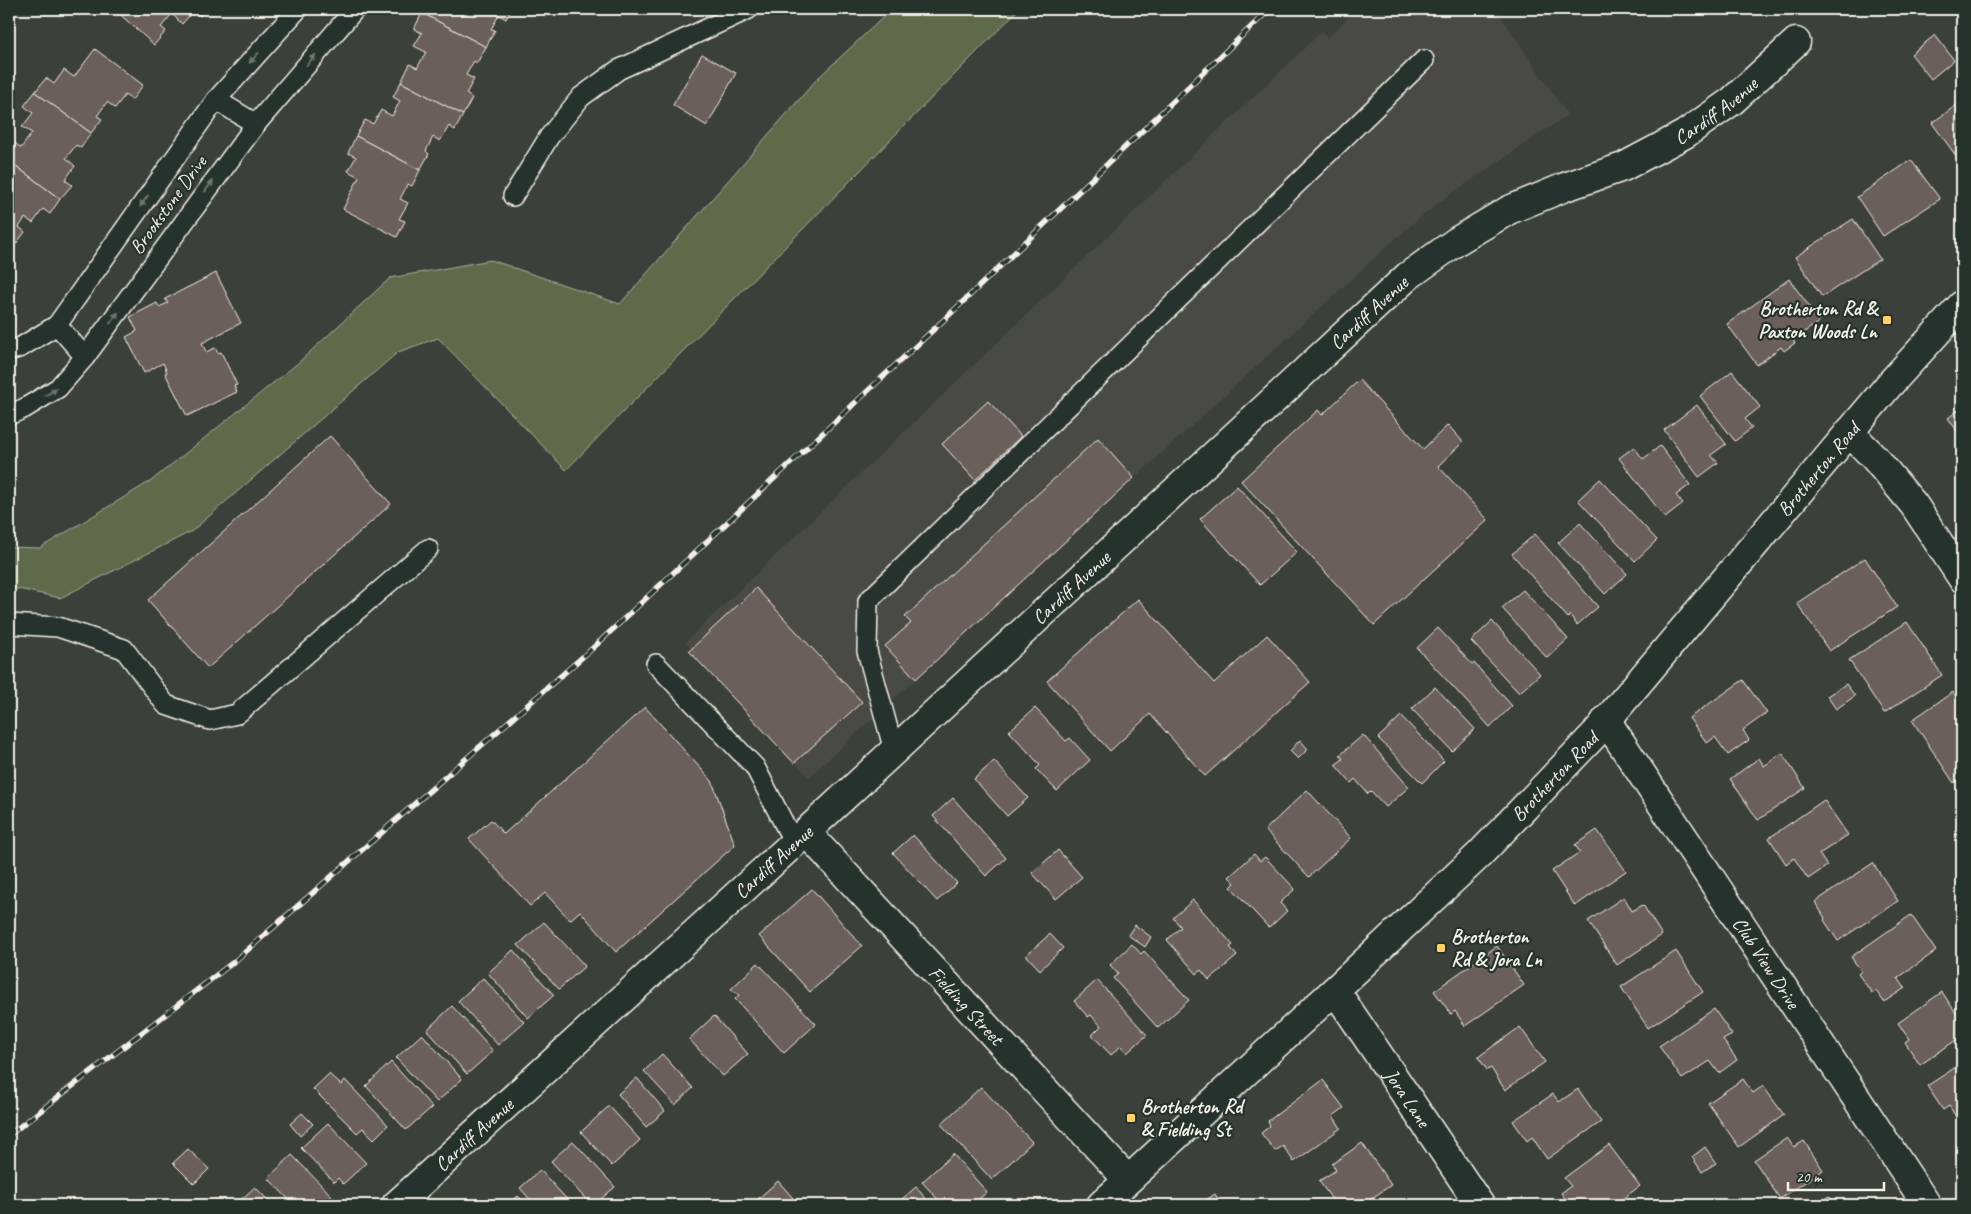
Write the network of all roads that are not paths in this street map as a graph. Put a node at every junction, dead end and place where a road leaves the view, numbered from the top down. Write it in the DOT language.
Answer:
graph roads {
  1 [pos="298,9"];
  2 [pos="355,9"];
  3 [pos="749,9"];
  4 [pos="1796,42"];
  5 [pos="1424,60"];
  6 [pos="216,100"];
  7 [pos="256,124"];
  8 [pos="513,196"];
  9 [pos="1962,305"];
  10 [pos="57,325"];
  11 [pos="9,352"];
  12 [pos="85,357"];
  13 [pos="9,415"];
  14 [pos="1849,432"];
  15 [pos="428,549"];
  16 [pos="1962,578"];
  17 [pos="9,624"];
  18 [pos="656,664"];
  19 [pos="1606,720"];
  20 [pos="894,751"];
  21 [pos="800,838"];
  22 [pos="1336,990"];
  23 [pos="1127,1179"];
  24 [pos="396,1205"];
  25 [pos="1100,1205"];
  26 [pos="1480,1205"];
  27 [pos="1927,1205"];
  1 -- 6 [label="lane, Brookstone Drive, one-way"];
  7 -- 2 [label="lane, Brookstone Drive, one-way"];
  3 -- 8 [label="lane"];
  4 -- 20 [label="street, Cardiff Avenue"];
  5 -- 20 [label="lane"];
  6 -- 7 [label="lane"];
  6 -- 10 [label="lane, Brookstone Drive, one-way"];
  12 -- 7 [label="lane, Brookstone Drive, one-way"];
  9 -- 14 [label="street, Brotherton Road"];
  10 -- 11 [label="lane, Brookstone Drive"];
  10 -- 12 [label="lane"];
  13 -- 12 [label="lane, Brookstone Drive, one-way"];
  14 -- 16 [label="street"];
  14 -- 19 [label="street, Brotherton Road"];
  15 -- 17 [label="lane"];
  18 -- 21 [label="lane"];
  19 -- 22 [label="street, Brotherton Road"];
  19 -- 27 [label="street, Club View Drive"];
  20 -- 21 [label="street, Cardiff Avenue"];
  21 -- 23 [label="street, Fielding Street"];
  21 -- 24 [label="street, Cardiff Avenue"];
  22 -- 23 [label="street, Brotherton Road"];
  22 -- 26 [label="street, Jora Lane"];
  23 -- 25 [label="street, Brotherton Road"];
}
